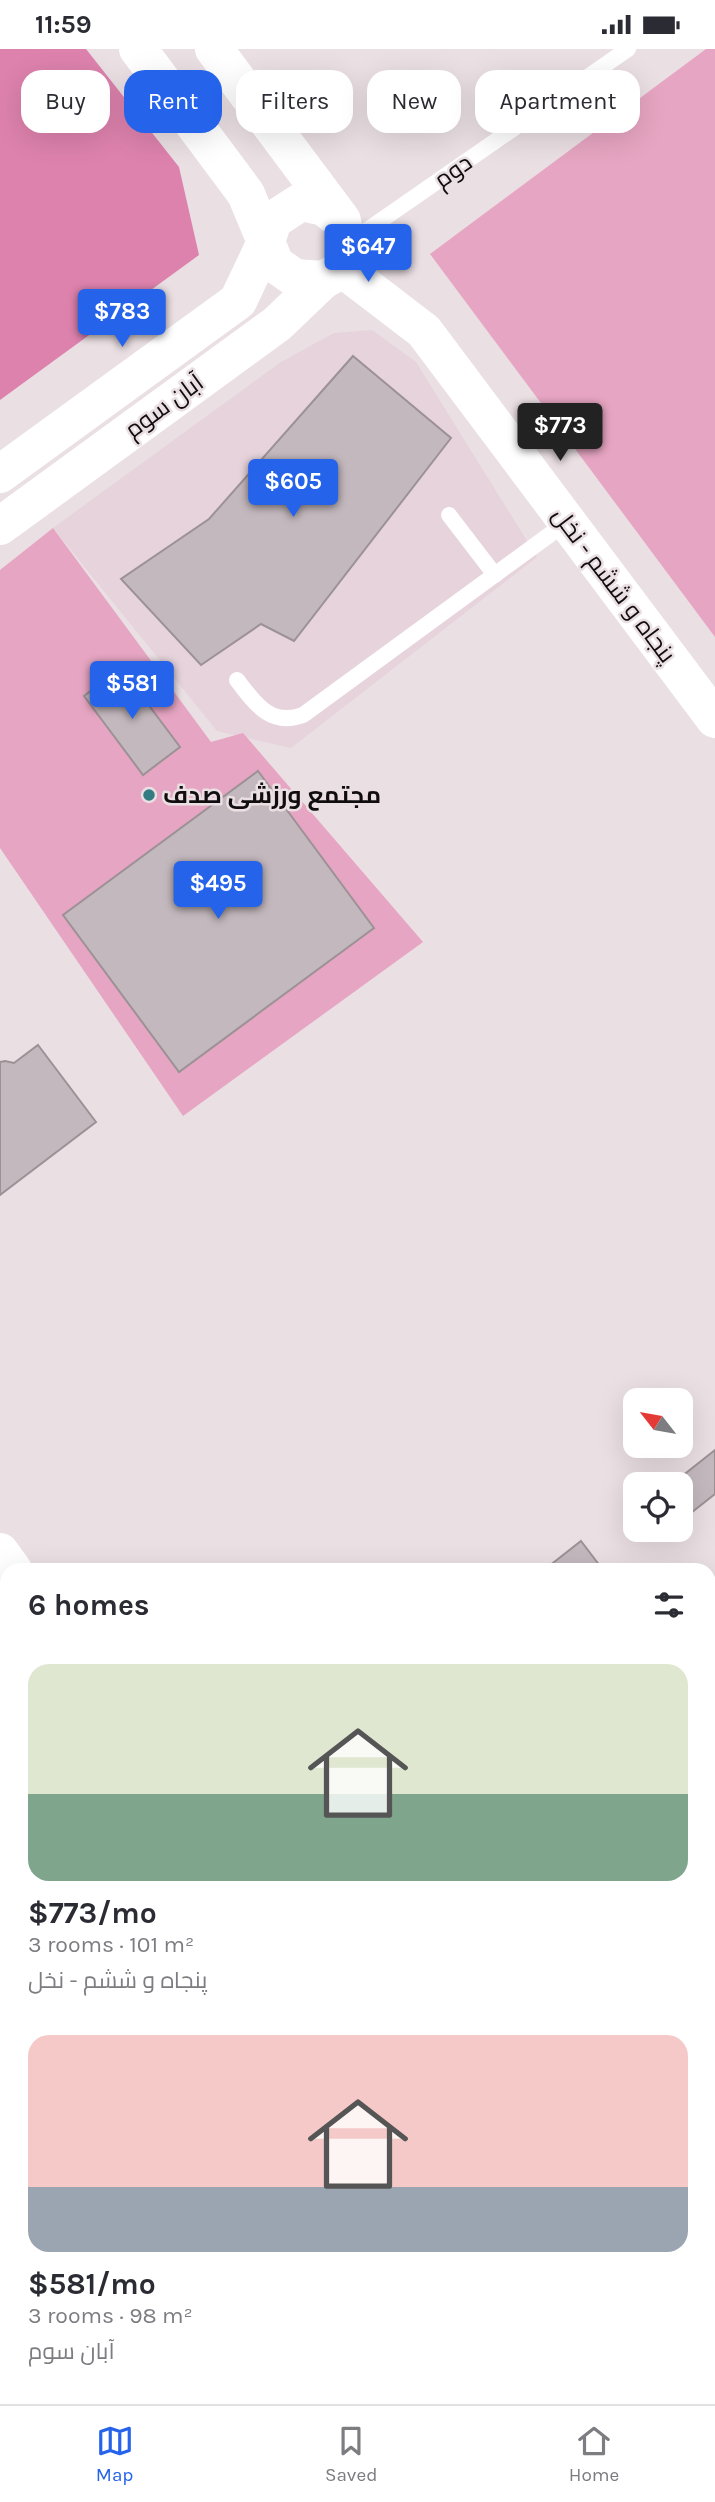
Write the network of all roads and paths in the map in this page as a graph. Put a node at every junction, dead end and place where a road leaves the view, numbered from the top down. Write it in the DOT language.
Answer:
graph roads {
  1 [pos="138,49"];
  2 [pos="214,49"];
  3 [pos="628,49"];
  4 [pos="266,242"];
  5 [pos="339,254"];
  6 [pos="0,474"];
  7 [pos="450,515"];
  8 [pos="567,522"];
  9 [pos="0,526"];
  10 [pos="495,576"];
  11 [pos="237,680"];
  12 [pos="715,719"];
  1 -- 4 [label="street"];
  2 -- 5 [label="street, پنجاه و ششم - نخل"];
  3 -- 5 [label="lane, دوم"];
  4 -- 5 [label="street"];
  4 -- 5 [label="street"];
  4 -- 6 [label="street, آبان سوم"];
  5 -- 8 [label="street, پنجاه و ششم - نخل"];
  5 -- 9 [label="street, آبان سوم"];
  7 -- 10 [label="lane"];
  8 -- 10 [label="lane"];
  8 -- 12 [label="street, پنجاه و ششم - نخل"];
  10 -- 11 [label="lane"];
}
